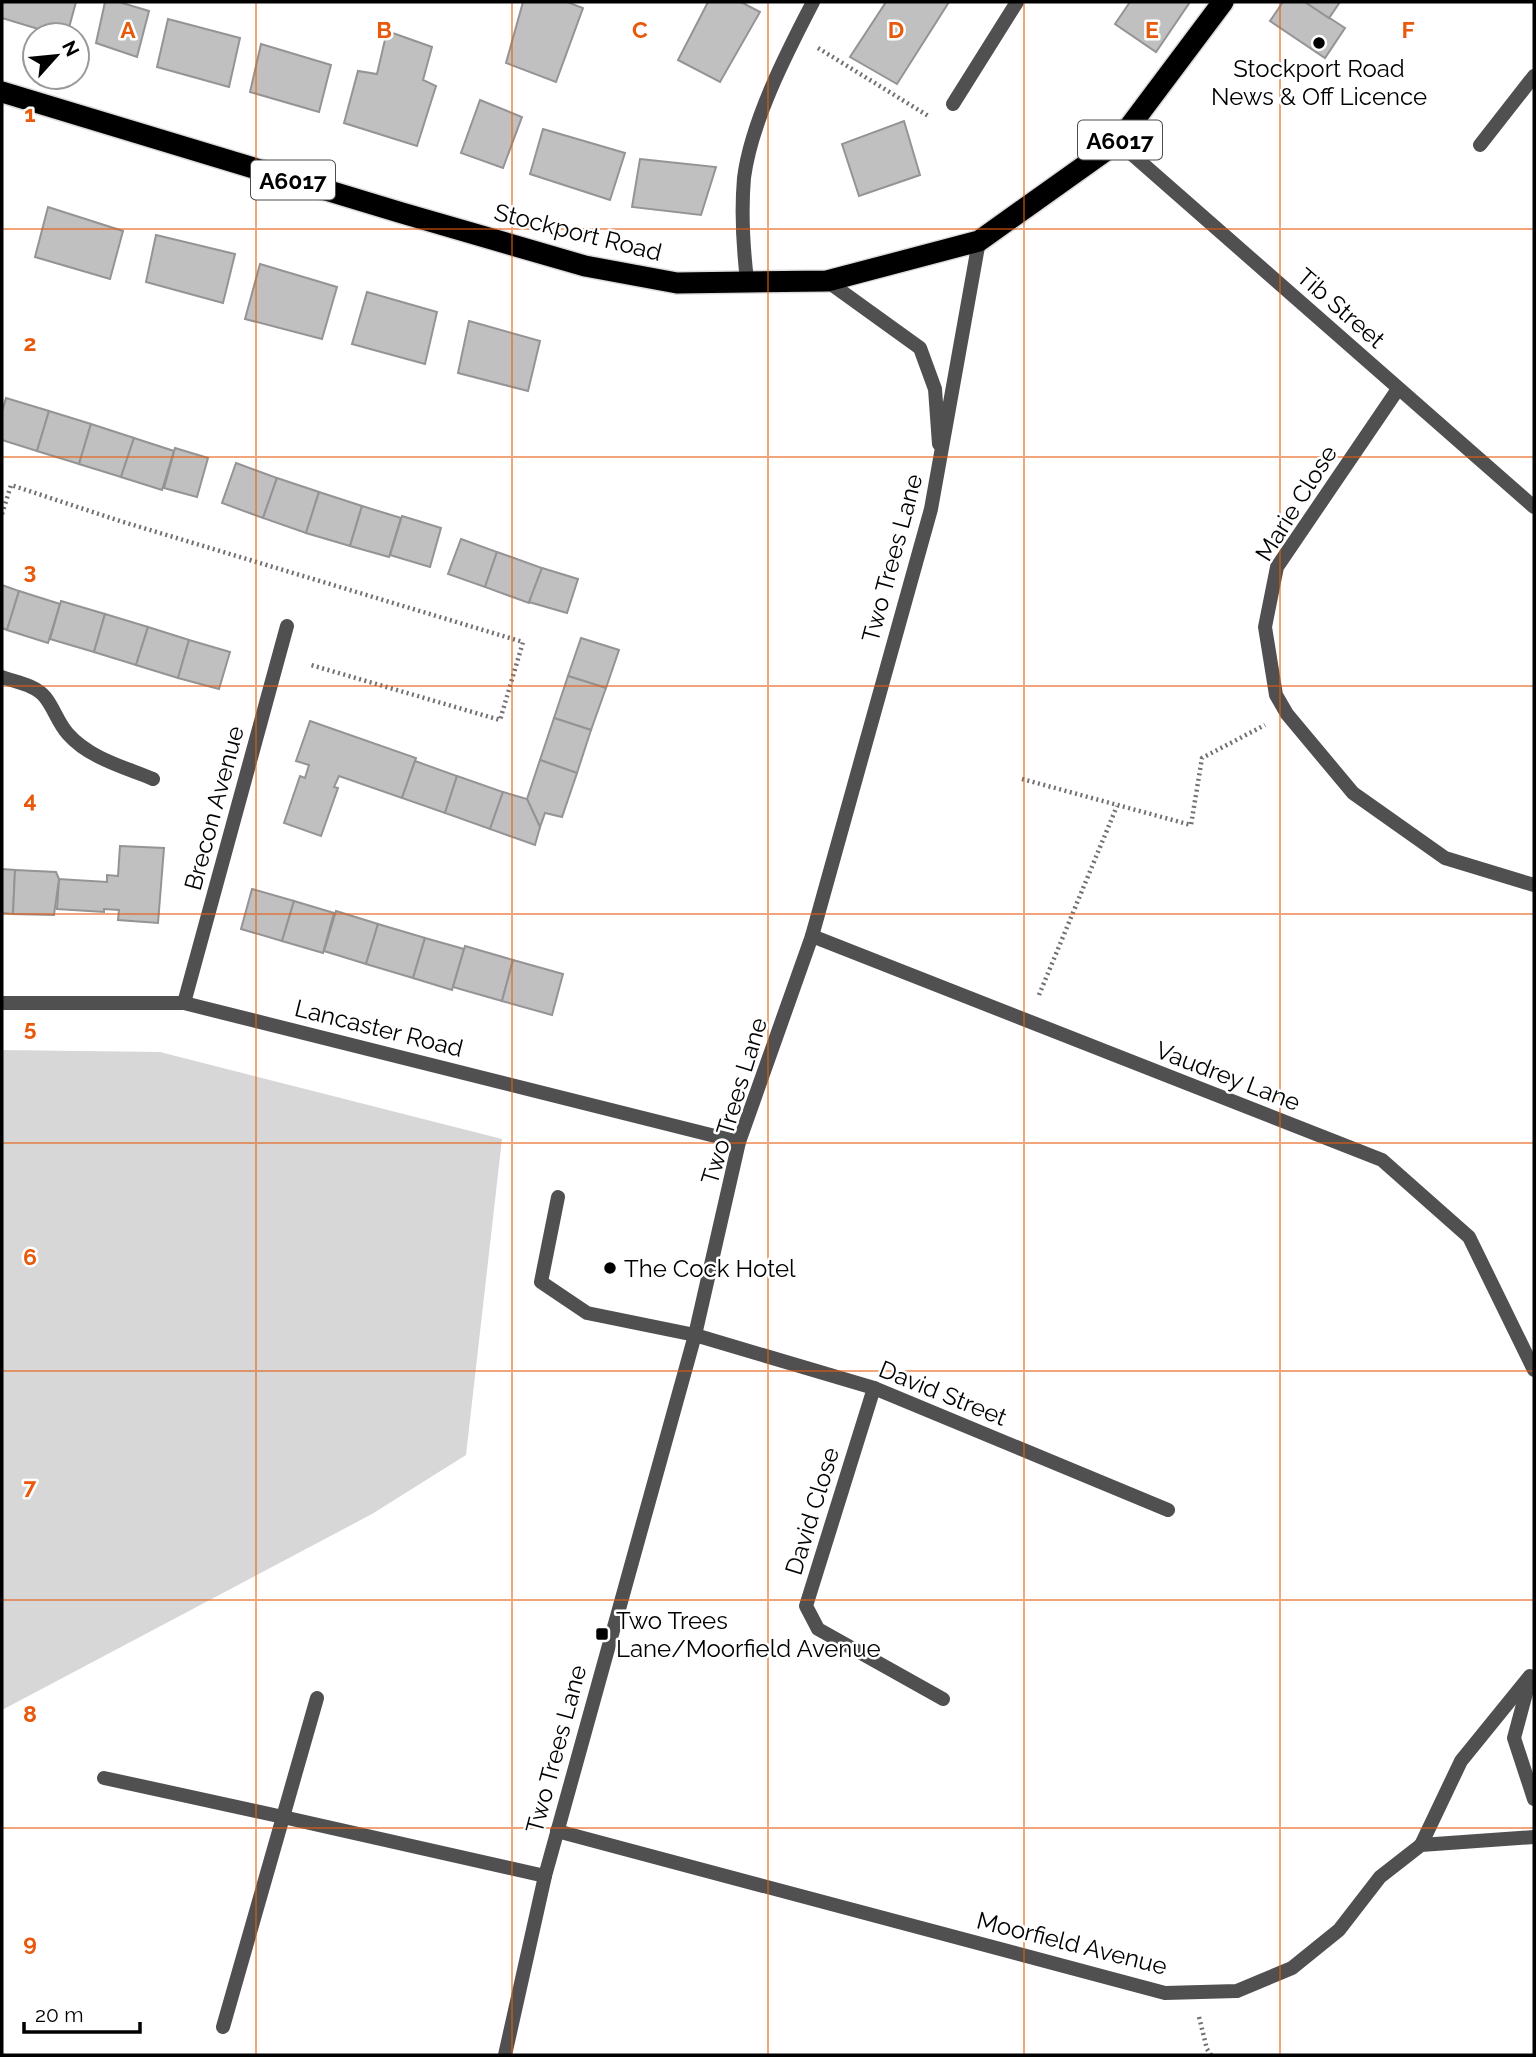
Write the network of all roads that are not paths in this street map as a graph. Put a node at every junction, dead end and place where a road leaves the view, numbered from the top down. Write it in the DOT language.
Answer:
graph roads {
  1 [pos="813,2"];
  2 [pos="1017,2"];
  3 [pos="1223,2"];
  4 [pos="1534,76"];
  5 [pos="2,92"];
  6 [pos="953,104"];
  7 [pos="1118,142"];
  8 [pos="1480,145"];
  9 [pos="979,241"];
  10 [pos="747,281"];
  11 [pos="827,281"];
  12 [pos="1398,389"];
  13 [pos="940,466"];
  14 [pos="1534,507"];
  15 [pos="287,626"];
  16 [pos="2,677"];
  17 [pos="153,779"];
  18 [pos="1534,885"];
  19 [pos="812,936"];
  20 [pos="2,1003"];
  21 [pos="184,1003"];
  22 [pos="739,1142"];
  23 [pos="558,1197"];
  24 [pos="695,1335"];
  25 [pos="1534,1370"];
  26 [pos="874,1388"];
  27 [pos="1168,1510"];
  28 [pos="1532,1672"];
  29 [pos="317,1698"];
  30 [pos="943,1699"];
  31 [pos="104,1778"];
  32 [pos="1534,1799"];
  33 [pos="283,1817"];
  34 [pos="557,1831"];
  35 [pos="1534,1837"];
  36 [pos="1421,1845"];
  37 [pos="545,1876"];
  38 [pos="223,2027"];
  39 [pos="505,2055"];
  1 -- 10 [label="street"];
  2 -- 6 [label="street"];
  3 -- 7 [label="highway, Stockport Road / A6017"];
  4 -- 8 [label="street"];
  5 -- 10 [label="highway, Stockport Road / A6017"];
  7 -- 9 [label="highway, Stockport Road / A6017"];
  7 -- 12 [label="street, Tib Street"];
  9 -- 11 [label="highway, Stockport Road / A6017"];
  9 -- 13 [label="street, Two Trees Lane"];
  10 -- 11 [label="highway, Stockport Road / A6017"];
  11 -- 13 [label="street"];
  12 -- 14 [label="street, Tib Street"];
  12 -- 18 [label="street, Marie Close"];
  13 -- 19 [label="street, Two Trees Lane"];
  15 -- 21 [label="street, Brecon Avenue"];
  16 -- 17 [label="street"];
  19 -- 22 [label="street, Two Trees Lane"];
  19 -- 25 [label="street, Vaudrey Lane"];
  20 -- 21 [label="street, Lancaster Road"];
  21 -- 22 [label="street, Lancaster Road"];
  22 -- 24 [label="street, Two Trees Lane"];
  23 -- 24 [label="street, David Street"];
  24 -- 26 [label="street, David Street"];
  24 -- 34 [label="street, Two Trees Lane"];
  26 -- 27 [label="street, David Street"];
  26 -- 30 [label="street, David Close"];
  28 -- 32 [label="street"];
  28 -- 36 [label="street"];
  29 -- 33 [label="street"];
  31 -- 33 [label="street"];
  33 -- 37 [label="street"];
  33 -- 38 [label="street"];
  34 -- 36 [label="street, Moorfield Avenue"];
  34 -- 37 [label="street, Two Trees Lane"];
  35 -- 36 [label="street"];
  37 -- 39 [label="street, Two Trees Lane"];
}
